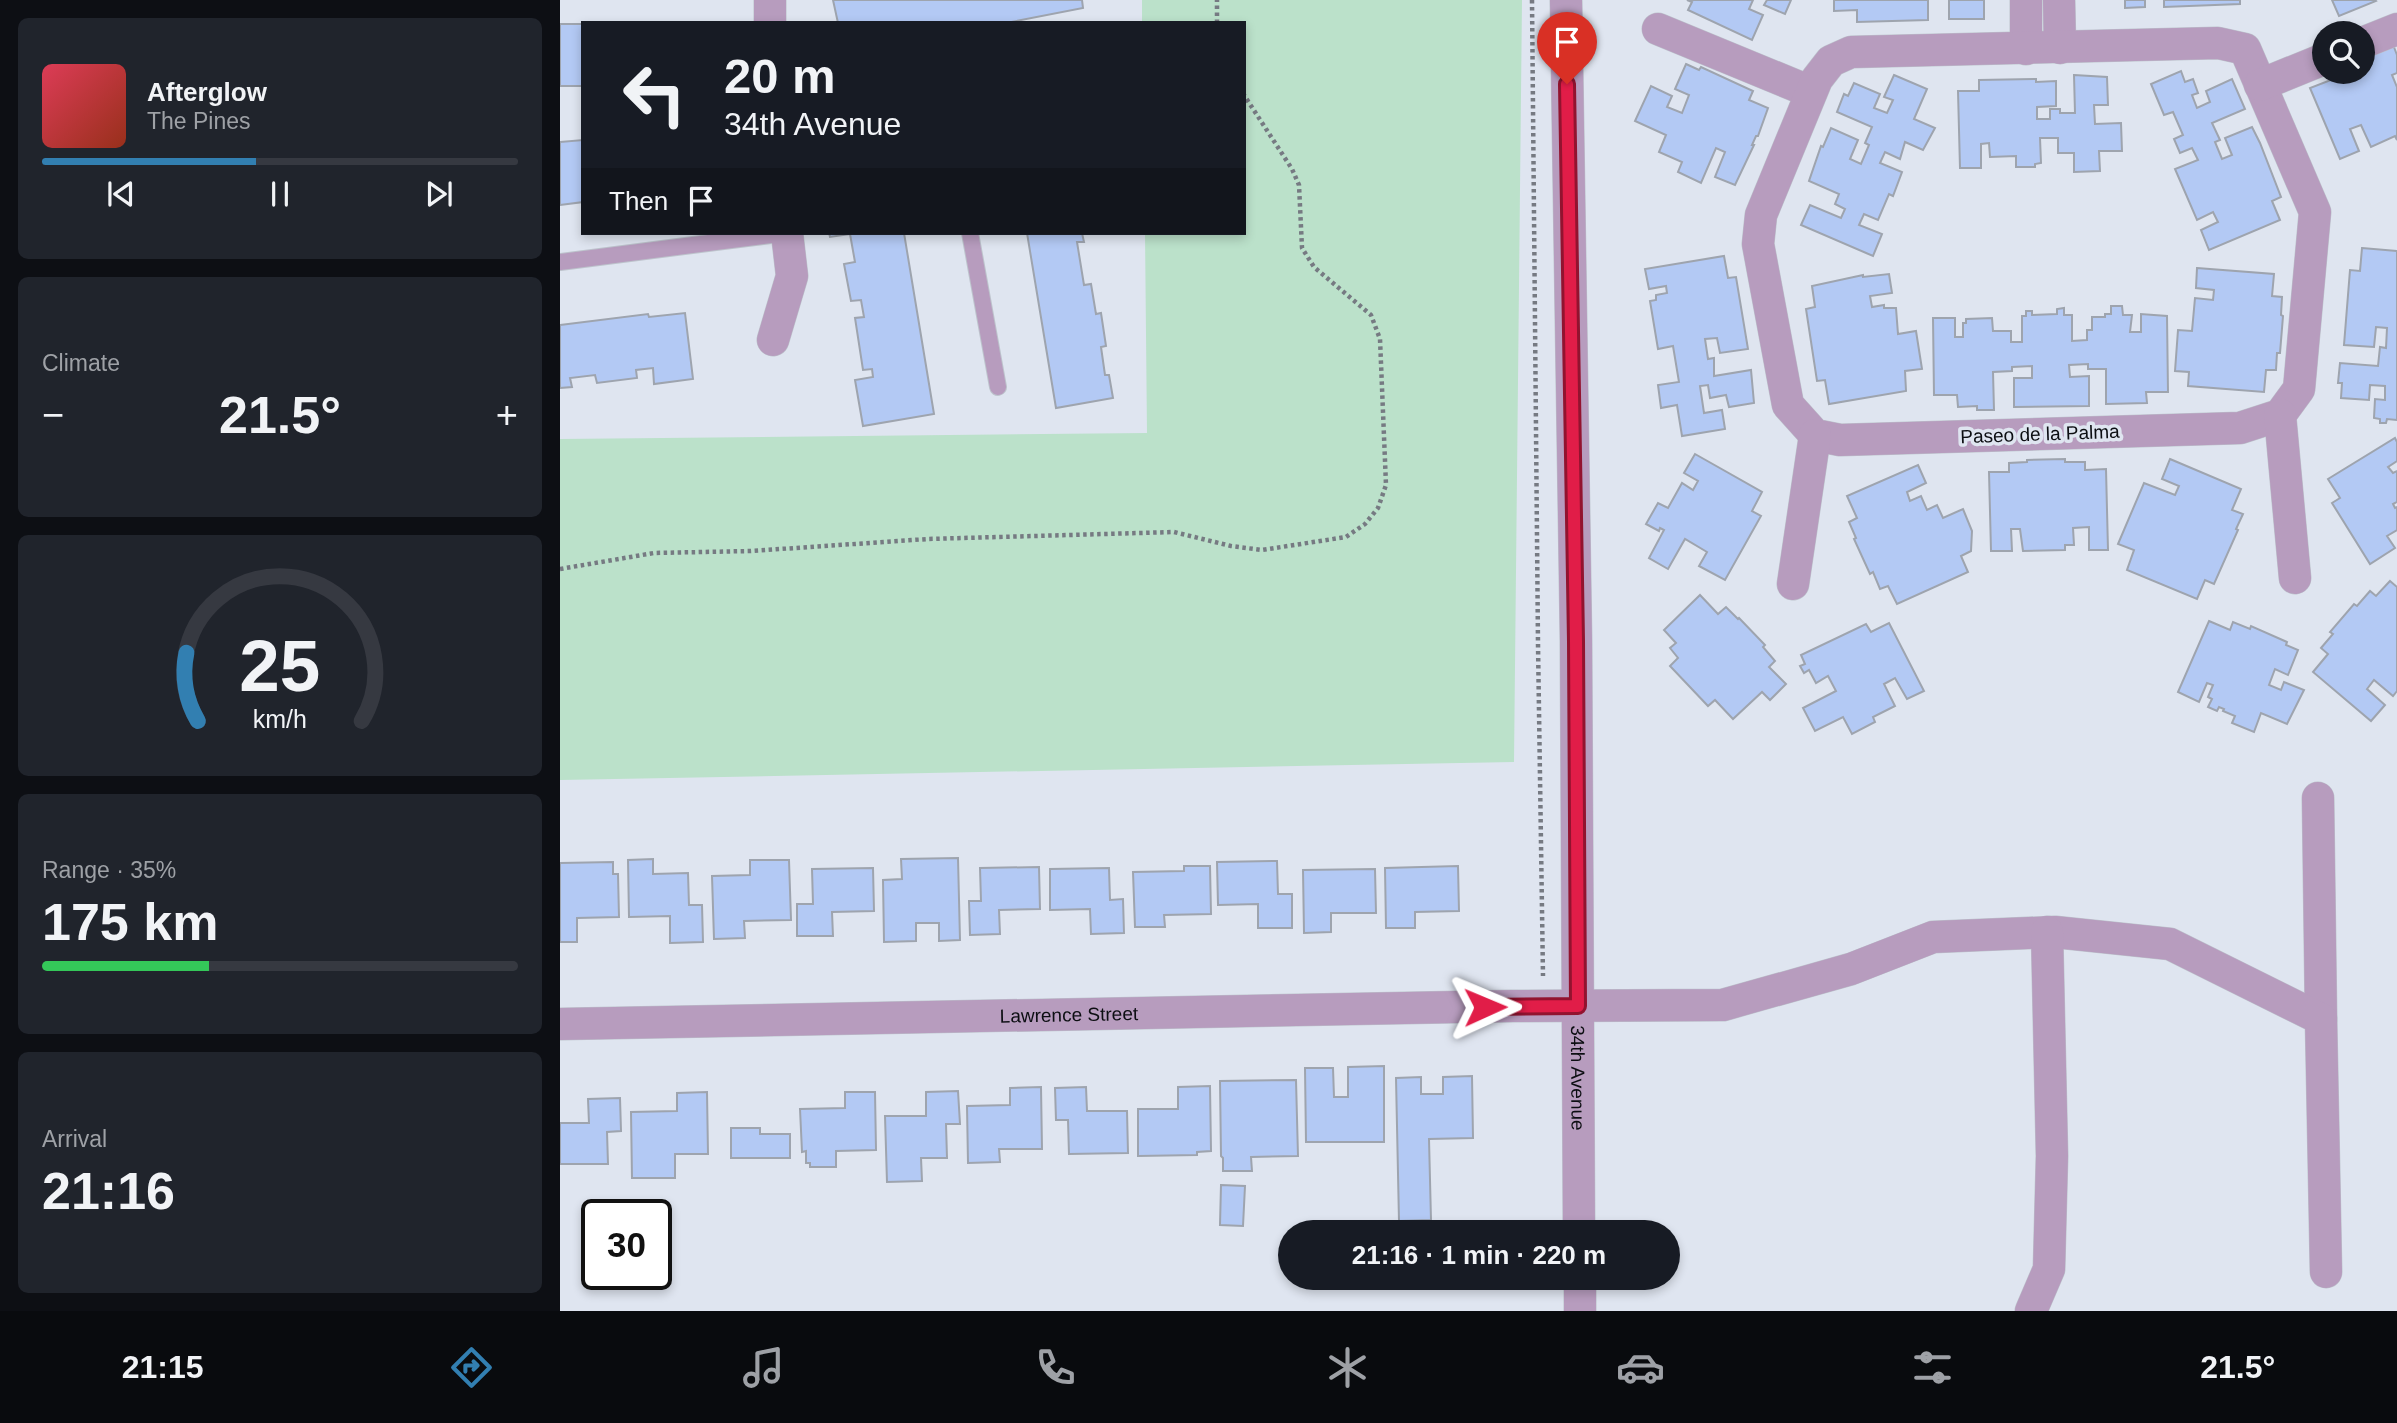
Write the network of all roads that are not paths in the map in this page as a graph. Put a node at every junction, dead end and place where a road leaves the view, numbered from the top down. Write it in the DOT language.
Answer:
graph roads {
  1 [pos="770,0"];
  2 [pos="1566,0"];
  3 [pos="2026,0"];
  4 [pos="2059,0"];
  5 [pos="770,21"];
  6 [pos="1658,29"];
  7 [pos="2397,29"];
  8 [pos="2375,38"];
  9 [pos="2060,48"];
  10 [pos="2026,49"];
  11 [pos="2312,64"];
  12 [pos="2260,85"];
  13 [pos="1811,92"];
  14 [pos="771,235"];
  15 [pos="787,235"];
  16 [pos="970,235"];
  17 [pos="560,261"];
  18 [pos="773,340"];
  19 [pos="998,387"];
  20 [pos="2280,415"];
  21 [pos="1815,435"];
  22 [pos="2295,578"];
  23 [pos="1793,584"];
  24 [pos="2318,798"];
  25 [pos="2047,932"];
  26 [pos="1578,1006"];
  27 [pos="2321,1019"];
  28 [pos="560,1024"];
  29 [pos="1579,1220"];
  30 [pos="2326,1272"];
  31 [pos="1580,1290"];
  32 [pos="1580,1311"];
  33 [pos="2031,1311"];
  1 -- 5 [label="street"];
  2 -- 26 [label="street, 34th Avenue"];
  3 -- 10 [label="street"];
  4 -- 9 [label="street"];
  6 -- 13 [label="street"];
  7 -- 8 [label="street"];
  9 -- 10 [label="street"];
  9 -- 12 [label="street"];
  10 -- 13 [label="street"];
  11 -- 12 [label="street"];
  12 -- 20 [label="street"];
  13 -- 21 [label="street"];
  14 -- 17 [label="lane"];
  15 -- 18 [label="street"];
  16 -- 19 [label="lane"];
  20 -- 21 [label="street, Paseo de la Palma"];
  20 -- 22 [label="street"];
  21 -- 23 [label="street"];
  24 -- 27 [label="street"];
  25 -- 26 [label="street, Lawrence Street"];
  25 -- 27 [label="street, Lawrence Street"];
  25 -- 33 [label="street"];
  26 -- 28 [label="street, Lawrence Street"];
  26 -- 29 [label="street, 34th Avenue"];
  27 -- 30 [label="street"];
  31 -- 32 [label="street"];
}
